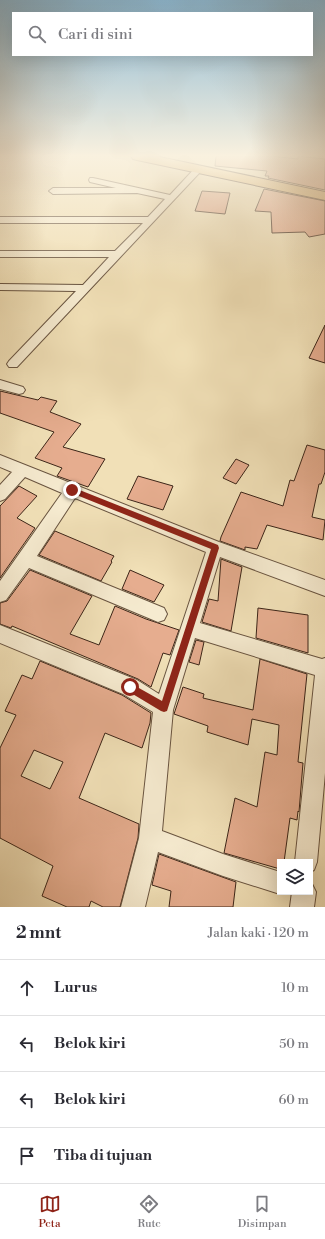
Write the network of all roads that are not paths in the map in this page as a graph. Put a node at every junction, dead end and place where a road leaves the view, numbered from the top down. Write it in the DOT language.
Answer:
graph roads {
  1 [pos="172,198"];
  2 [pos="0,220"];
  3 [pos="151,220"];
  4 [pos="0,254"];
  5 [pos="118,254"];
  6 [pos="0,287"];
  7 [pos="86,288"];
  8 [pos="13,364"];
  9 [pos="0,384"];
  10 [pos="19,390"];
  11 [pos="0,461"];
  12 [pos="22,470"];
  13 [pos="72,490"];
  14 [pos="0,495"];
  15 [pos="215,548"];
  16 [pos="26,559"];
  17 [pos="325,588"];
  18 [pos="0,594"];
  19 [pos="158,614"];
  20 [pos="189,628"];
  21 [pos="0,634"];
  22 [pos="325,668"];
  23 [pos="164,708"];
  24 [pos="150,838"];
  25 [pos="306,859"];
  26 [pos="277,882"];
  27 [pos="304,895"];
  28 [pos="133,907"];
  29 [pos="302,907"];
  1 -- 3 [label="street"];
  2 -- 3 [label="street"];
  3 -- 5 [label="street"];
  4 -- 5 [label="street"];
  5 -- 7 [label="street"];
  6 -- 7 [label="street"];
  7 -- 8 [label="street"];
  9 -- 10 [label="street"];
  11 -- 12 [label="street"];
  12 -- 13 [label="street"];
  12 -- 14 [label="street"];
  13 -- 15 [label="street"];
  13 -- 16 [label="street"];
  15 -- 17 [label="street"];
  15 -- 20 [label="street"];
  16 -- 18 [label="street"];
  16 -- 19 [label="street"];
  20 -- 22 [label="street"];
  20 -- 23 [label="street"];
  21 -- 23 [label="street"];
  22 -- 25 [label="street"];
  23 -- 24 [label="street"];
  24 -- 26 [label="street"];
  24 -- 28 [label="street"];
  27 -- 29 [label="street"];
}
